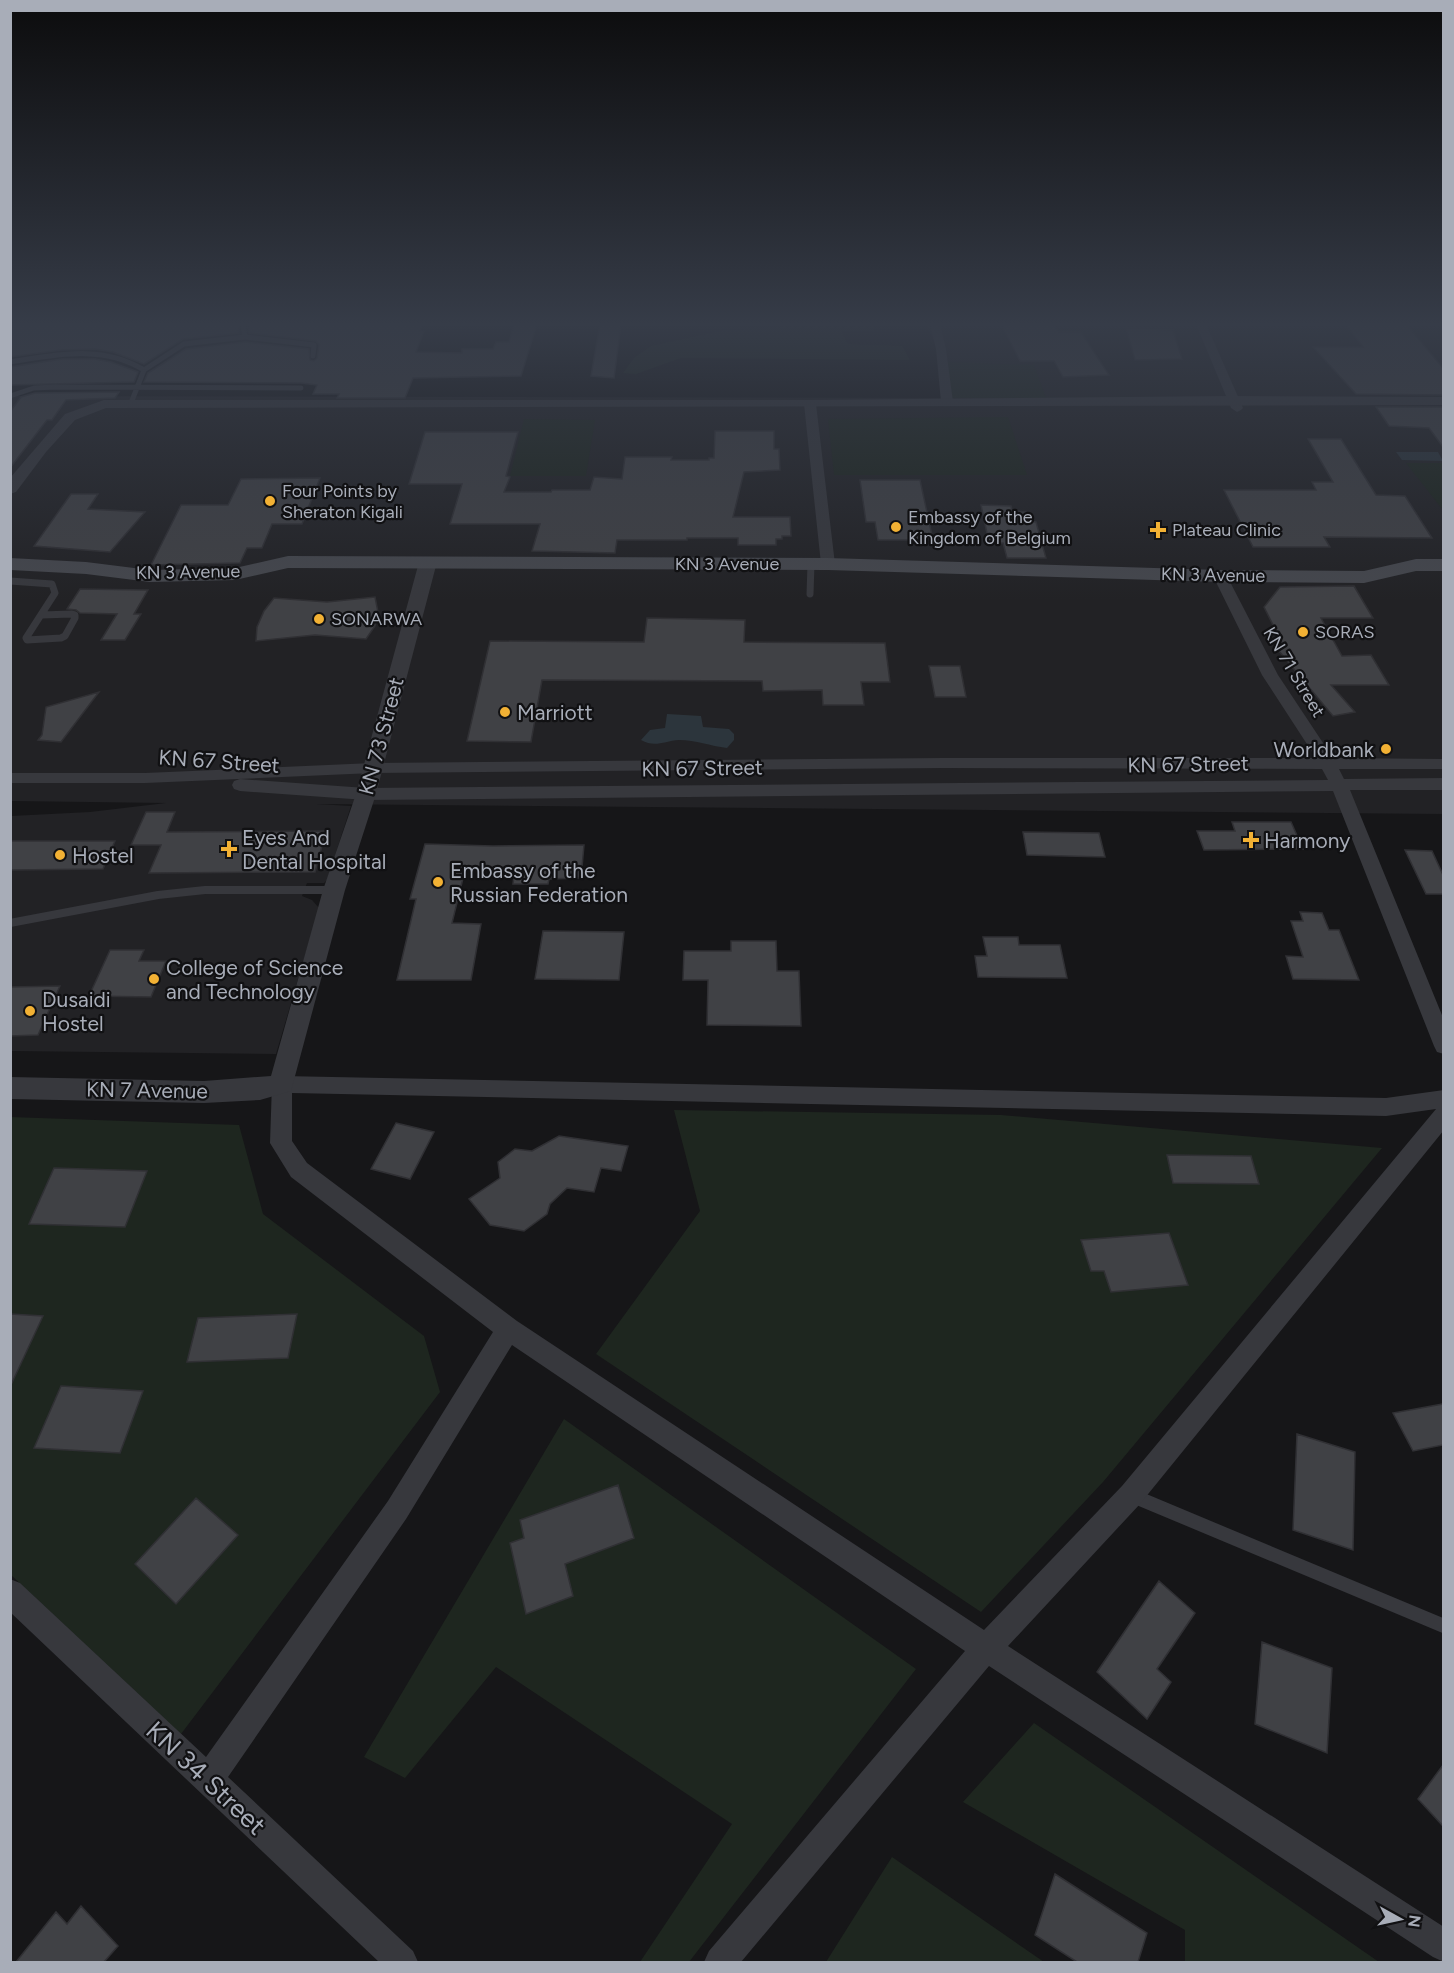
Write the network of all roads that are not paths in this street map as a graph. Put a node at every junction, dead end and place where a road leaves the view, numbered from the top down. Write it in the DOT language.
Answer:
graph roads {
  1 [pos="88,416"];
  2 [pos="811,416"];
  3 [pos="70,417"];
  4 [pos="10,489"];
  5 [pos="428,562"];
  6 [pos="10,564"];
  7 [pos="820,564"];
  8 [pos="1443,565"];
  9 [pos="1220,576"];
  10 [pos="10,581"];
  11 [pos="810,594"];
  12 [pos="42,615"];
  13 [pos="1328,764"];
  14 [pos="1443,764"];
  15 [pos="373,768"];
  16 [pos="10,778"];
  17 [pos="145,778"];
  18 [pos="1443,784"];
  19 [pos="1339,785"];
  20 [pos="366,794"];
  21 [pos="334,890"];
  22 [pos="10,923"];
  23 [pos="1443,1046"];
  24 [pos="282,1084"];
  25 [pos="10,1089"];
  26 [pos="1443,1099"];
  27 [pos="1443,1114"];
  28 [pos="508,1329"];
  29 [pos="1131,1495"];
  30 [pos="10,1593"];
  31 [pos="1443,1626"];
  32 [pos="986,1648"];
  33 [pos="208,1780"];
  34 [pos="1443,1946"];
  35 [pos="402,1962"];
  36 [pos="720,1962"];
  1 -- 3 [label="street"];
  2 -- 7 [label="street"];
  3 -- 4 [label="street"];
  5 -- 6 [label="main road, KN 3 Avenue"];
  5 -- 7 [label="main road, KN 3 Avenue"];
  5 -- 15 [label="street, KN 73 Street"];
  7 -- 9 [label="main road, KN 3 Avenue"];
  7 -- 11 [label="lane"];
  8 -- 9 [label="main road, KN 3 Avenue"];
  9 -- 13 [label="street, KN 71 Street"];
  10 -- 12 [label="lane"];
  12 -- 12 [label="lane"];
  13 -- 14 [label="street, KN 67 Street"];
  13 -- 15 [label="street, KN 67 Street"];
  13 -- 19 [label="street, KN 71 Street"];
  15 -- 17 [label="street, KN 67 Street"];
  15 -- 20 [label="street, KN 73 Street"];
  16 -- 17 [label="street"];
  17 -- 20 [label="street, KN 67 Street"];
  18 -- 19 [label="street, KN 67 Street"];
  19 -- 20 [label="street, KN 67 Street"];
  19 -- 23 [label="street, KN 71 Street"];
  20 -- 21 [label="street, KN 73 Street"];
  21 -- 22 [label="lane"];
  21 -- 24 [label="street, KN 73 Street"];
  24 -- 25 [label="street, KN 7 Avenue"];
  24 -- 26 [label="street"];
  24 -- 28 [label="street"];
  27 -- 29 [label="street"];
  28 -- 32 [label="street"];
  28 -- 33 [label="street"];
  29 -- 31 [label="lane"];
  29 -- 32 [label="street"];
  30 -- 33 [label="street, KN 34 Street"];
  32 -- 34 [label="street"];
  32 -- 36 [label="street"];
  33 -- 35 [label="street, KN 34 Street"];
}
